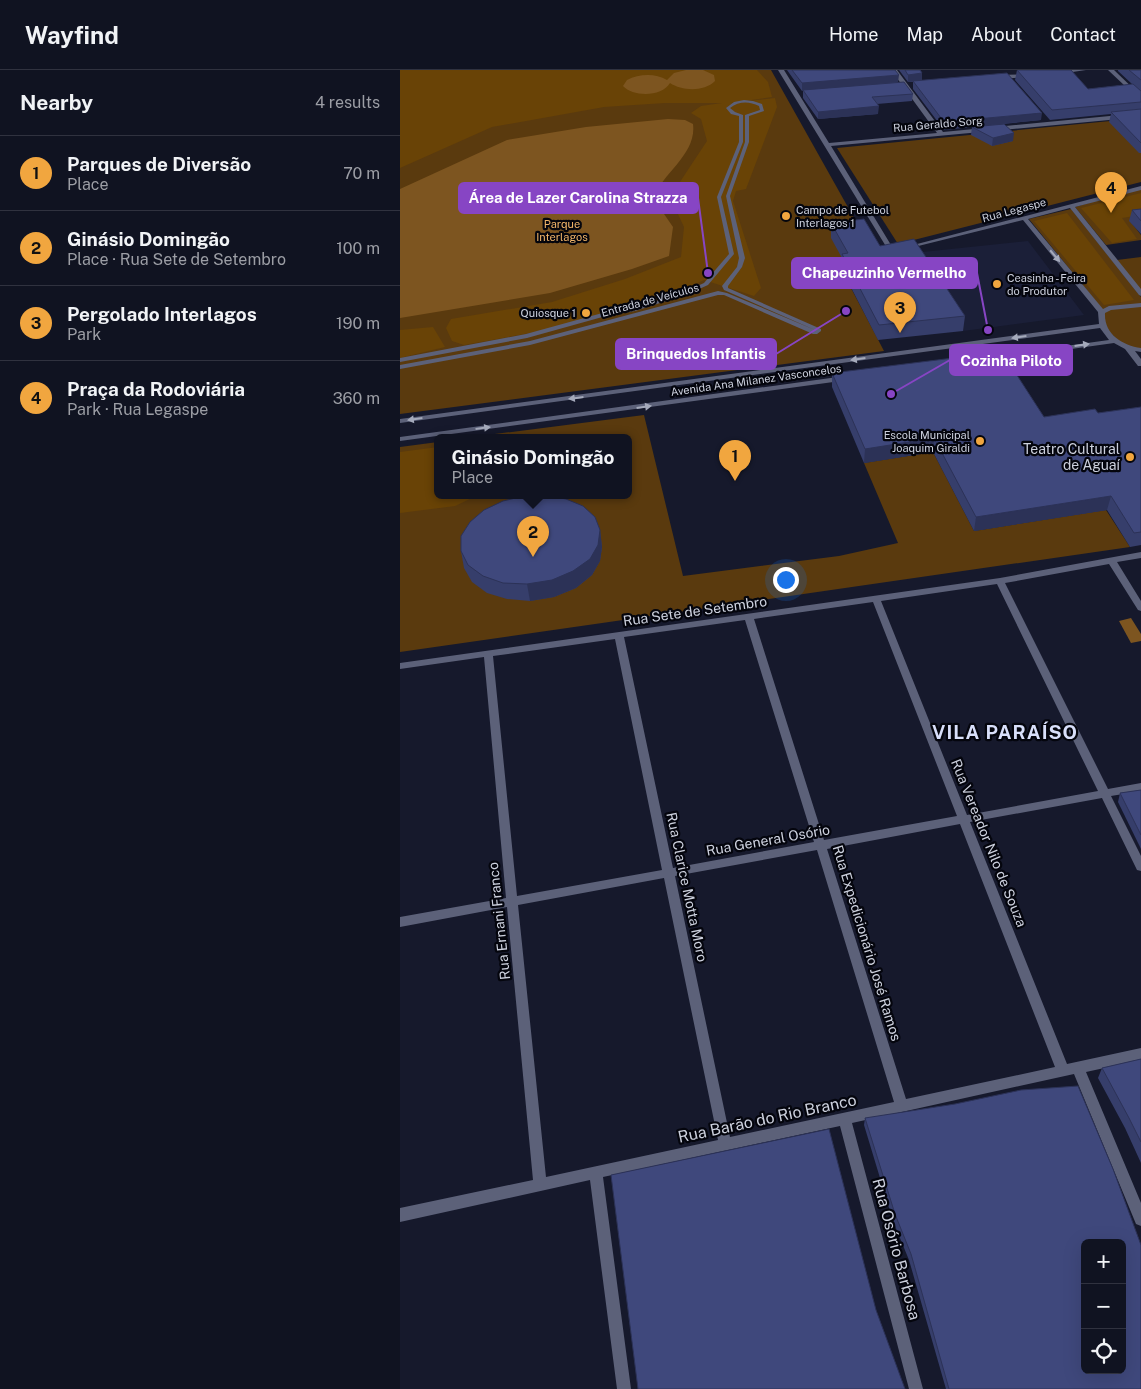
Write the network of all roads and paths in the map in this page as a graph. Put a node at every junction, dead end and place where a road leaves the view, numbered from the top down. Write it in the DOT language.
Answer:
graph roads {
  1 [pos="782,70"];
  2 [pos="894,70"];
  3 [pos="1002,70"];
  4 [pos="1083,70"];
  5 [pos="1111,70"];
  6 [pos="1055,72"];
  7 [pos="1036,74"];
  8 [pos="1008,76"];
  9 [pos="989,78"];
  10 [pos="1013,83"];
  11 [pos="914,84"];
  12 [pos="905,85"];
  13 [pos="895,86"];
  14 [pos="806,94"];
  15 [pos="796,95"];
  16 [pos="1141,98"];
  17 [pos="1141,115"];
  18 [pos="1043,117"];
  19 [pos="1049,124"];
  20 [pos="941,134"];
  21 [pos="827,145"];
  22 [pos="1141,188"];
  23 [pos="1071,206"];
  24 [pos="1024,218"];
  25 [pos="1141,294"];
  26 [pos="1141,306"];
  27 [pos="1102,312"];
  28 [pos="1102,326"];
  29 [pos="1115,341"];
  30 [pos="1130,350"];
  31 [pos="1141,350"];
  32 [pos="984,359"];
  33 [pos="400,360"];
  34 [pos="1141,364"];
  35 [pos="818,365"];
  36 [pos="400,367"];
  37 [pos="854,377"];
  38 [pos="826,381"];
  39 [pos="609,394"];
  40 [pos="512,406"];
  41 [pos="613,411"];
  42 [pos="400,421"];
  43 [pos="516,424"];
  44 [pos="439,434"];
  45 [pos="434,435"];
  46 [pos="400,439"];
  47 [pos="1141,555"];
  48 [pos="1111,560"];
  49 [pos="1000,581"];
  50 [pos="876,599"];
  51 [pos="1141,608"];
  52 [pos="749,617"];
  53 [pos="619,635"];
  54 [pos="488,654"];
  55 [pos="400,666"];
  56 [pos="1141,787"];
  57 [pos="1105,794"];
  58 [pos="964,819"];
  59 [pos="821,845"];
  60 [pos="1141,867"];
  61 [pos="669,873"];
  62 [pos="512,902"];
  63 [pos="400,922"];
  64 [pos="1141,1054"];
  65 [pos="1078,1068"];
  66 [pos="1063,1071"];
  67 [pos="902,1106"];
  68 [pos="844,1118"];
  69 [pos="725,1144"];
  70 [pos="596,1172"];
  71 [pos="540,1185"];
  72 [pos="400,1215"];
  73 [pos="1141,1219"];
  74 [pos="624,1389"];
  75 [pos="916,1389"];
  1 -- 15 [label="street"];
  2 -- 12 [label="street"];
  3 -- 8 [label="street"];
  4 -- 6 [label="street"];
  5 -- 16 [label="street"];
  7 -- 8 [label="street"];
  8 -- 9 [label="street"];
  8 -- 10 [label="street"];
  11 -- 12 [label="street"];
  12 -- 13 [label="street"];
  12 -- 20 [label="street"];
  14 -- 15 [label="street"];
  15 -- 21 [label="street"];
  17 -- 19 [label="street, Rua Geraldo Sorg"];
  18 -- 19 [label="street"];
  19 -- 20 [label="street, Rua Geraldo Sorg"];
  20 -- 21 [label="street, Rua Geraldo Sorg"];
  21 -- 24 [label="street, Rua Legaspe"];
  22 -- 23 [label="street, Rua Legaspe"];
  23 -- 24 [label="street, Rua Legaspe"];
  23 -- 25 [label="street"];
  24 -- 27 [label="street, one-way"];
  26 -- 27 [label="street"];
  27 -- 28 [label="street"];
  28 -- 29 [label="street"];
  28 -- 35 [label="street, Avenida Ana Milanez Vasconcelos, one-way"];
  29 -- 30 [label="street"];
  32 -- 29 [label="street, one-way"];
  30 -- 31 [label="street"];
  30 -- 34 [label="street"];
  33 -- 36 [label="lane, Entrada de Veículos"];
  35 -- 38 [label="street"];
  35 -- 39 [label="street, Avenida Ana Milanez Vasconcelos"];
  37 -- 38 [label="street, Avenida Ana Milanez Vasconcelos"];
  41 -- 38 [label="street, Avenida Ana Milanez Vasconcelos, one-way"];
  39 -- 40 [label="street, Avenida Ana Milanez Vasconcelos, one-way"];
  39 -- 41 [label="street"];
  40 -- 42 [label="street, Avenida Ana Milanez Vasconcelos, one-way"];
  40 -- 43 [label="street"];
  41 -- 43 [label="street, Avenida Ana Milanez Vasconcelos"];
  44 -- 43 [label="street, Avenida Ana Milanez Vasconcelos, one-way"];
  46 -- 45 [label="street, Avenida Ana Milanez Vasconcelos, one-way"];
  47 -- 48 [label="street, Rua Sete de Setembro"];
  48 -- 49 [label="street, Rua Sete de Setembro"];
  48 -- 51 [label="street"];
  49 -- 50 [label="street, Rua Sete de Setembro"];
  49 -- 57 [label="street"];
  50 -- 52 [label="street, Rua Sete de Setembro"];
  50 -- 58 [label="street, Rua Vereador Nilo de Souza"];
  52 -- 53 [label="street, Rua Sete de Setembro"];
  52 -- 59 [label="street, Rua Expedicionário José Ramos"];
  53 -- 54 [label="street, Rua Sete de Setembro"];
  53 -- 61 [label="street, Rua Clarice Motta Moro"];
  54 -- 55 [label="street, Rua Sete de Setembro"];
  54 -- 62 [label="street, Rua Ernani Franco"];
  56 -- 57 [label="street, Rua General Osório"];
  57 -- 58 [label="street, Rua General Osório"];
  57 -- 60 [label="street"];
  58 -- 59 [label="street, Rua General Osório"];
  58 -- 66 [label="street, Rua Vereador Nilo de Souza"];
  59 -- 61 [label="street, Rua General Osório"];
  59 -- 67 [label="street, Rua Expedicionário José Ramos"];
  61 -- 62 [label="street, Rua General Osório"];
  61 -- 69 [label="street, Rua Clarice Motta Moro"];
  62 -- 63 [label="street, Rua General Osório"];
  62 -- 71 [label="street, Rua Ernani Franco"];
  64 -- 65 [label="street, Rua Barão do Rio Branco"];
  65 -- 66 [label="street, Rua Barão do Rio Branco"];
  65 -- 73 [label="street"];
  66 -- 67 [label="street, Rua Barão do Rio Branco"];
  67 -- 68 [label="street, Rua Barão do Rio Branco"];
  68 -- 69 [label="street, Rua Barão do Rio Branco"];
  68 -- 75 [label="street, Rua Osório Barbosa"];
  69 -- 70 [label="street, Rua Barão do Rio Branco"];
  70 -- 71 [label="street, Rua Barão do Rio Branco"];
  70 -- 74 [label="street"];
  71 -- 72 [label="street, Rua Barão do Rio Branco"];
}
